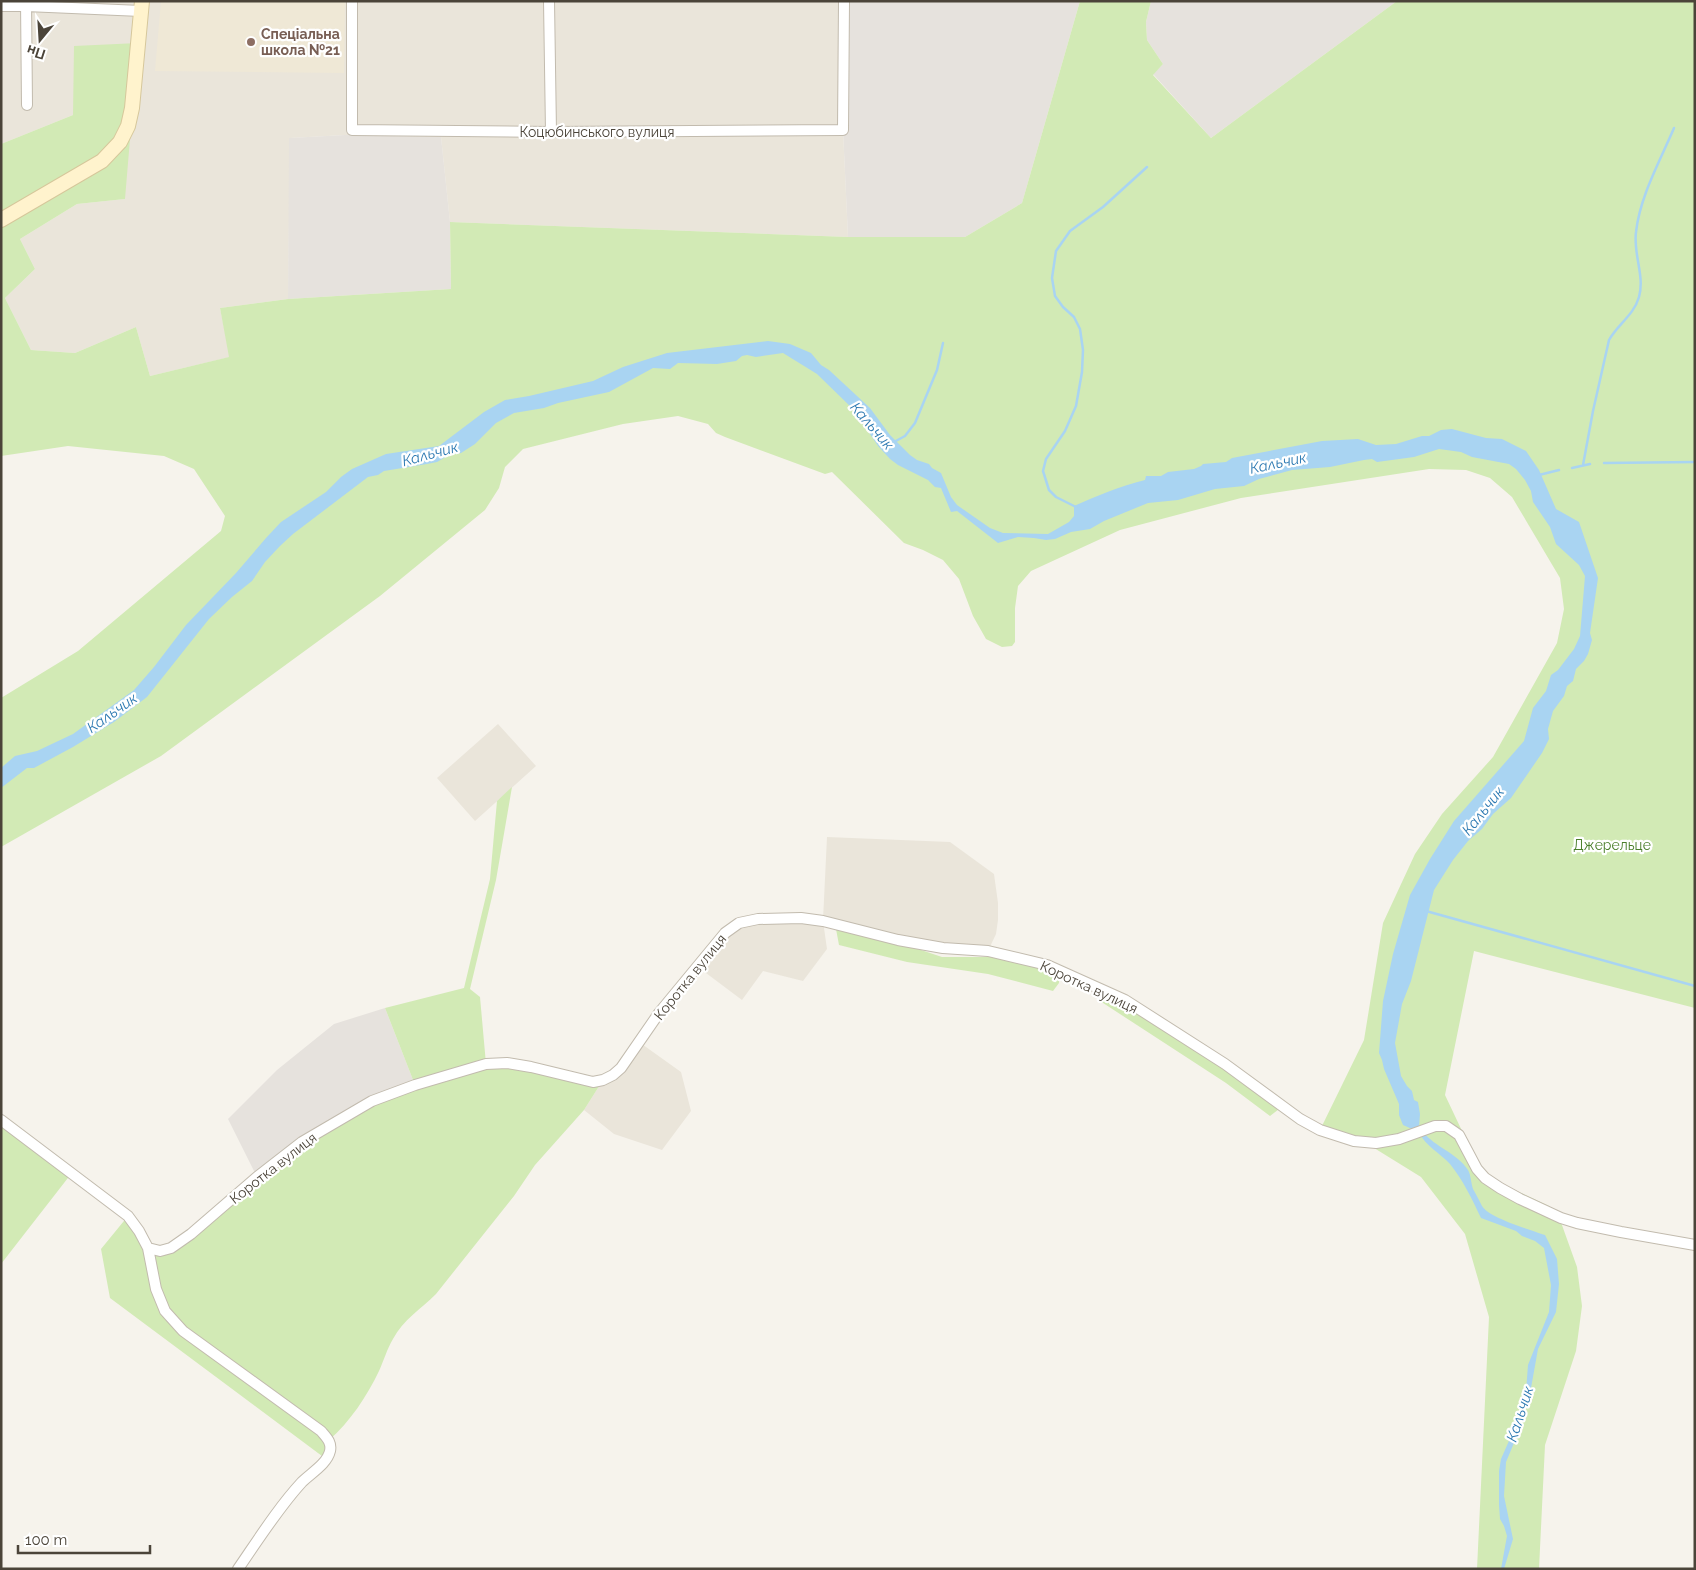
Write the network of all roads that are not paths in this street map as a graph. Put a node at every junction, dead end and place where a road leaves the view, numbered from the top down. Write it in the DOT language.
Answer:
graph roads {
  1 [pos="352,1"];
  2 [pos="549,1"];
  3 [pos="844,1"];
  4 [pos="26,4"];
  5 [pos="1,6"];
  6 [pos="141,6"];
  7 [pos="27,104"];
  8 [pos="551,132"];
  9 [pos="1,220"];
  10 [pos="1,1120"];
  11 [pos="1695,1245"];
  12 [pos="148,1248"];
  13 [pos="238,1569"];
  1 -- 8 [label="street, Коцюбинського вулиця"];
  2 -- 8 [label="street"];
  3 -- 8 [label="street, Коцюбинського вулиця"];
  4 -- 5 [label="street"];
  4 -- 6 [label="street"];
  4 -- 7 [label="street"];
  6 -- 9 [label="main road"];
  10 -- 12 [label="street"];
  11 -- 12 [label="street, Коротка вулиця"];
  12 -- 13 [label="street"];
}
